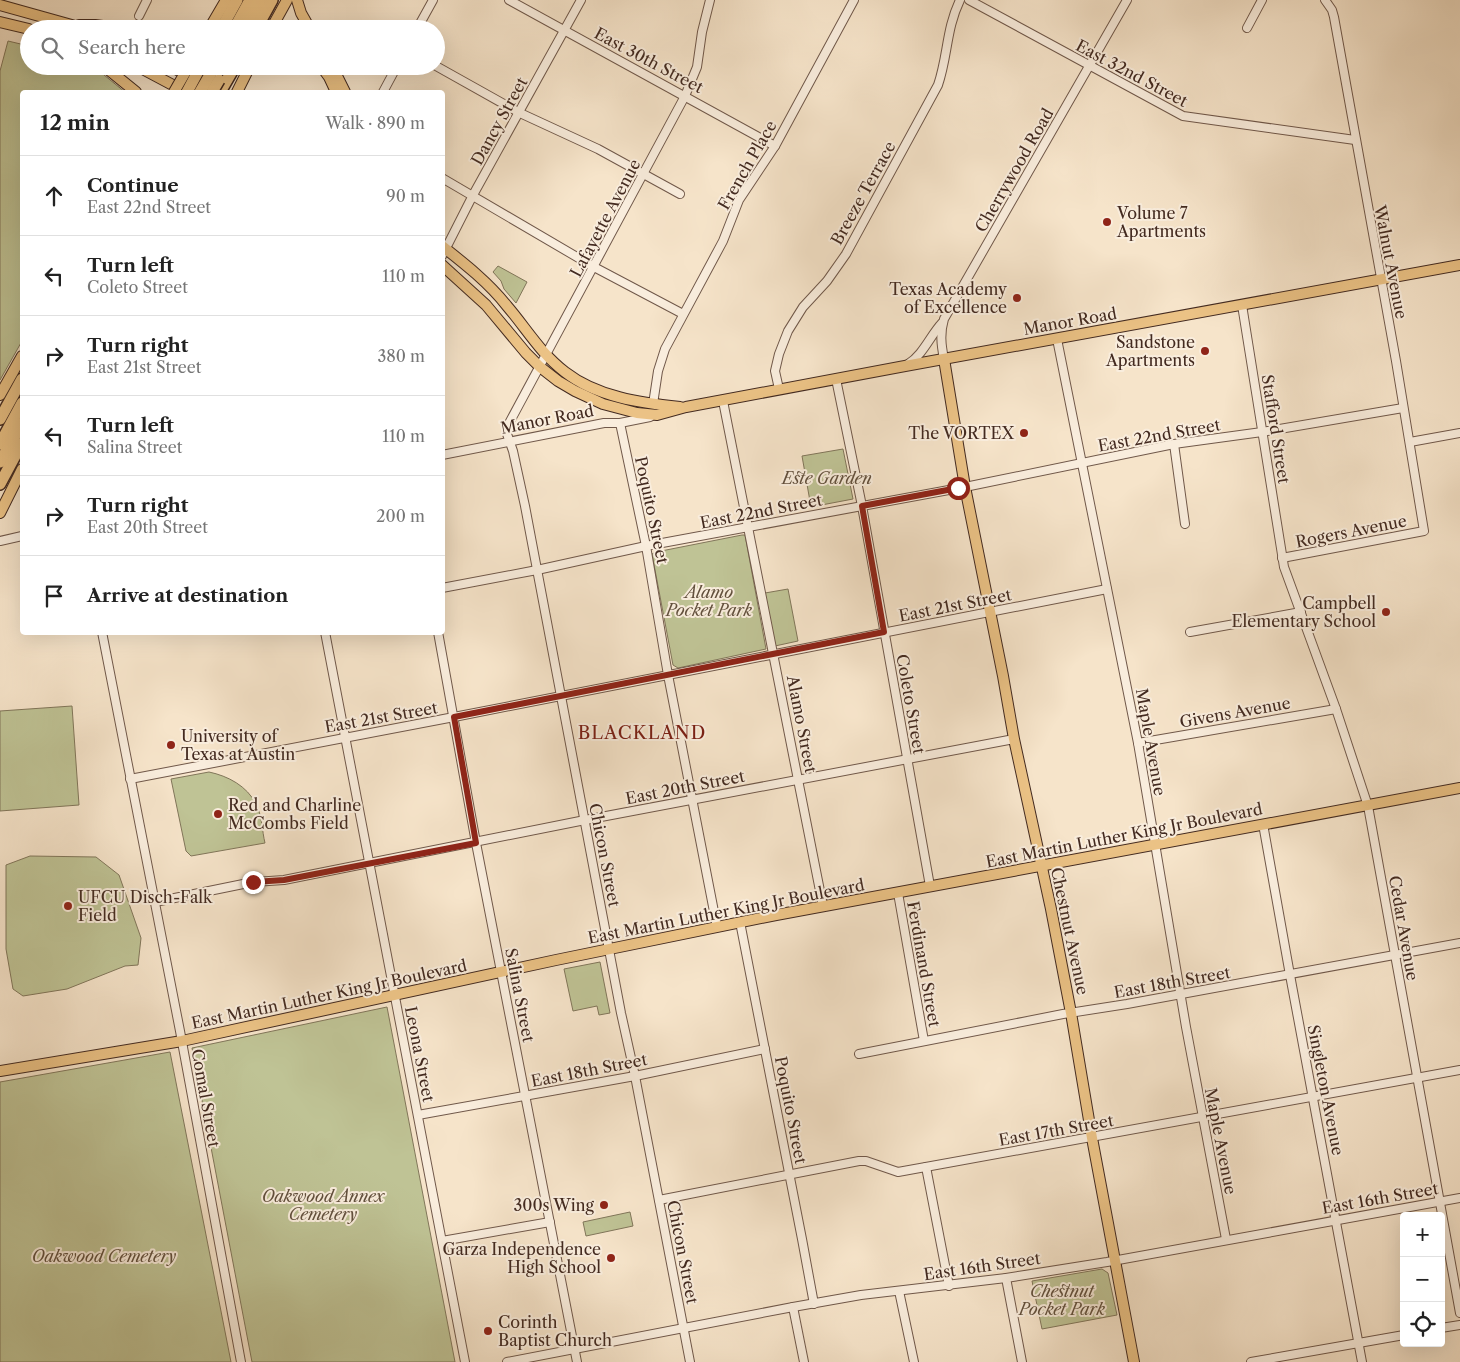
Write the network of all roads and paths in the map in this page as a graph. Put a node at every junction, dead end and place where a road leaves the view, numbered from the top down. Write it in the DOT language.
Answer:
graph roads {
  1 [pos="147,0"];
  2 [pos="226,0"];
  3 [pos="237,0"];
  4 [pos="261,0"];
  5 [pos="272,0"];
  6 [pos="287,0"];
  7 [pos="297,0"];
  8 [pos="433,0"];
  9 [pos="509,0"];
  10 [pos="581,0"];
  11 [pos="710,0"];
  12 [pos="854,0"];
  13 [pos="960,0"];
  14 [pos="969,0"];
  15 [pos="1127,0"];
  16 [pos="1262,0"];
  17 [pos="1325,0"];
  18 [pos="249,1"];
  19 [pos="2,7"];
  20 [pos="139,16"];
  21 [pos="53,20"];
  22 [pos="216,20"];
  23 [pos="219,20"];
  24 [pos="239,20"];
  25 [pos="251,20"];
  26 [pos="261,20"];
  27 [pos="276,20"];
  28 [pos="305,20"];
  29 [pos="422,20"];
  30 [pos="0,22"];
  31 [pos="20,27"];
  32 [pos="1247,28"];
  33 [pos="564,30"];
  34 [pos="1089,66"];
  35 [pos="445,71"];
  36 [pos="115,75"];
  37 [pos="154,75"];
  38 [pos="184,75"];
  39 [pos="187,75"];
  40 [pos="206,75"];
  41 [pos="209,75"];
  42 [pos="211,75"];
  43 [pos="230,75"];
  44 [pos="246,75"];
  45 [pos="328,75"];
  46 [pos="336,75"];
  47 [pos="392,75"];
  48 [pos="134,90"];
  49 [pos="175,90"];
  50 [pos="183,90"];
  51 [pos="189,90"];
  52 [pos="201,90"];
  53 [pos="212,90"];
  54 [pos="216,90"];
  55 [pos="221,90"];
  56 [pos="238,90"];
  57 [pos="335,90"];
  58 [pos="344,90"];
  59 [pos="384,90"];
  60 [pos="686,96"];
  61 [pos="520,113"];
  62 [pos="1355,140"];
  63 [pos="775,146"];
  64 [pos="644,175"];
  65 [pos="445,180"];
  66 [pos="680,194"];
  67 [pos="473,195"];
  68 [pos="445,248"];
  69 [pos="445,251"];
  70 [pos="1460,266"];
  71 [pos="594,267"];
  72 [pos="445,268"];
  73 [pos="1380,279"];
  74 [pos="1242,305"];
  75 [pos="683,314"];
  76 [pos="944,319"];
  77 [pos="1057,340"];
  78 [pos="546,355"];
  79 [pos="944,359"];
  80 [pos="20,360"];
  81 [pos="905,366"];
  82 [pos="540,367"];
  83 [pos="836,379"];
  84 [pos="20,383"];
  85 [pos="779,389"];
  86 [pos="0,395"];
  87 [pos="723,400"];
  88 [pos="653,404"];
  89 [pos="20,407"];
  90 [pos="686,407"];
  91 [pos="1403,408"];
  92 [pos="657,415"];
  93 [pos="0,419"];
  94 [pos="620,423"];
  95 [pos="20,427"];
  96 [pos="1262,432"];
  97 [pos="1460,433"];
  98 [pos="510,442"];
  99 [pos="1410,442"];
  100 [pos="0,444"];
  101 [pos="1174,444"];
  102 [pos="20,447"];
  103 [pos="445,454"];
  104 [pos="0,462"];
  105 [pos="1082,463"];
  106 [pos="20,473"];
  107 [pos="0,484"];
  108 [pos="965,487"];
  109 [pos="862,506"];
  110 [pos="0,513"];
  111 [pos="1185,524"];
  112 [pos="747,527"];
  113 [pos="1424,531"];
  114 [pos="20,536"];
  115 [pos="0,541"];
  116 [pos="646,546"];
  117 [pos="1282,558"];
  118 [pos="537,570"];
  119 [pos="445,587"];
  120 [pos="1107,589"];
  121 [pos="990,612"];
  122 [pos="1301,612"];
  123 [pos="884,632"];
  124 [pos="1190,632"];
  125 [pos="103,635"];
  126 [pos="326,635"];
  127 [pos="439,635"];
  128 [pos="774,654"];
  129 [pos="668,674"];
  130 [pos="561,696"];
  131 [pos="1336,708"];
  132 [pos="454,717"];
  133 [pos="346,737"];
  134 [pos="1014,739"];
  135 [pos="1138,743"];
  136 [pos="907,760"];
  137 [pos="130,779"];
  138 [pos="799,780"];
  139 [pos="1460,788"];
  140 [pos="693,800"];
  141 [pos="1368,806"];
  142 [pos="585,820"];
  143 [pos="1263,824"];
  144 [pos="476,843"];
  145 [pos="1154,844"];
  146 [pos="370,863"];
  147 [pos="1042,867"];
  148 [pos="930,886"];
  149 [pos="898,893"];
  150 [pos="155,902"];
  151 [pos="823,906"];
  152 [pos="740,922"];
  153 [pos="717,927"];
  154 [pos="1460,943"];
  155 [pos="609,949"];
  156 [pos="1394,955"];
  157 [pos="502,971"];
  158 [pos="1290,975"];
  159 [pos="395,995"];
  160 [pos="1180,995"];
  161 [pos="1071,1013"];
  162 [pos="924,1040"];
  163 [pos="182,1041"];
  164 [pos="765,1049"];
  165 [pos="859,1054"];
  166 [pos="1460,1070"];
  167 [pos="0,1072"];
  168 [pos="635,1076"];
  169 [pos="1417,1078"];
  170 [pos="525,1096"];
  171 [pos="1314,1097"];
  172 [pos="418,1115"];
  173 [pos="1202,1116"];
  174 [pos="1092,1138"];
  175 [pos="926,1167"];
  176 [pos="790,1175"];
  177 [pos="1460,1198"];
  178 [pos="659,1200"];
  179 [pos="1440,1201"];
  180 [pos="1335,1220"];
  181 [pos="550,1222"];
  182 [pos="1226,1239"];
  183 [pos="442,1241"];
  184 [pos="1115,1260"];
  185 [pos="1006,1278"];
  186 [pos="949,1286"];
  187 [pos="899,1291"];
  188 [pos="814,1304"];
  189 [pos="793,1307"];
  190 [pos="1460,1313"];
  191 [pos="1460,1325"];
  192 [pos="1445,1327"];
  193 [pos="684,1328"];
  194 [pos="1400,1336"];
  195 [pos="1359,1343"];
  196 [pos="574,1349"];
  197 [pos="241,1362"];
  198 [pos="465,1362"];
  199 [pos="507,1362"];
  200 [pos="577,1362"];
  201 [pos="690,1362"];
  202 [pos="804,1362"];
  203 [pos="914,1362"];
  204 [pos="1022,1362"];
  205 [pos="1134,1362"];
  206 [pos="1251,1362"];
  207 [pos="1362,1362"];
  1 -- 20 [label="street"];
  2 -- 22 [label="main road"];
  3 -- 23 [label="highway"];
  4 -- 25 [label="highway"];
  5 -- 26 [label="highway"];
  6 -- 27 [label="main road"];
  7 -- 28 [label="main road"];
  8 -- 29 [label="street"];
  9 -- 33 [label="street, East 30th Street"];
  10 -- 33 [label="street, Dancy Street"];
  11 -- 60 [label="street, Lafayette Avenue"];
  12 -- 63 [label="street, French Place"];
  13 -- 85 [label="street, Breeze Terrace"];
  14 -- 34 [label="street, East 32nd Street"];
  15 -- 34 [label="street, Cherrywood Road"];
  16 -- 32 [label="street"];
  17 -- 62 [label="street, Walnut Avenue"];
  18 -- 24 [label="highway"];
  19 -- 21 [label="main road"];
  30 -- 31 [label="main road"];
  33 -- 60 [label="street, East 30th Street"];
  33 -- 61 [label="street, Dancy Street"];
  34 -- 62 [label="street, East 32nd Street"];
  34 -- 76 [label="street, Cherrywood Road"];
  35 -- 61 [label="street"];
  36 -- 48 [label="main road"];
  37 -- 50 [label="main road"];
  38 -- 49 [label="main road, bridge"];
  39 -- 54 [label="main road"];
  40 -- 51 [label="highway, bridge"];
  41 -- 52 [label="highway, bridge"];
  42 -- 53 [label="highway, bridge"];
  43 -- 55 [label="highway"];
  44 -- 56 [label="main road"];
  45 -- 57 [label="main road"];
  46 -- 58 [label="main road"];
  47 -- 59 [label="street"];
  60 -- 63 [label="street, East 30th Street"];
  60 -- 64 [label="street, Lafayette Avenue"];
  61 -- 64 [label="street"];
  61 -- 67 [label="street, Dancy Street"];
  62 -- 73 [label="street, Walnut Avenue"];
  63 -- 75 [label="street, French Place"];
  64 -- 66 [label="street"];
  64 -- 71 [label="street, Lafayette Avenue"];
  65 -- 67 [label="street"];
  67 -- 68 [label="street, Dancy Street"];
  67 -- 71 [label="street"];
  69 -- 78 [label="main road"];
  70 -- 73 [label="main road, Manor Road"];
  71 -- 75 [label="street"];
  71 -- 78 [label="street, Lafayette Avenue"];
  72 -- 82 [label="main road"];
  73 -- 74 [label="main road, Manor Road"];
  73 -- 91 [label="street, Walnut Avenue"];
  74 -- 77 [label="main road, Manor Road"];
  74 -- 96 [label="street, Stafford Street"];
  75 -- 88 [label="street, French Place"];
  76 -- 79 [label="street, Cherrywood Road"];
  76 -- 81 [label="street"];
  77 -- 79 [label="main road, Manor Road"];
  77 -- 105 [label="street, Maple Avenue"];
  78 -- 82 [label="street, Lafayette Avenue"];
  78 -- 88 [label="main road"];
  79 -- 81 [label="main road, Manor Road"];
  79 -- 108 [label="main road, Chestnut Avenue"];
  80 -- 86 [label="main road"];
  81 -- 83 [label="main road, Manor Road"];
  82 -- 92 [label="main road"];
  82 -- 98 [label="street, Lafayette Avenue"];
  83 -- 85 [label="main road, Manor Road"];
  83 -- 109 [label="street, Coleto Street"];
  84 -- 93 [label="highway"];
  85 -- 87 [label="main road, Manor Road"];
  87 -- 90 [label="main road, Manor Road"];
  87 -- 112 [label="street, Alamo Street"];
  88 -- 90 [label="main road"];
  89 -- 100 [label="highway"];
  90 -- 92 [label="main road"];
  91 -- 96 [label="street, East 22nd Street"];
  91 -- 99 [label="street, Walnut Avenue"];
  92 -- 94 [label="street, Manor Road"];
  94 -- 98 [label="street, Manor Road"];
  94 -- 116 [label="street, Poquito Street"];
  95 -- 104 [label="highway"];
  96 -- 101 [label="street, East 22nd Street"];
  96 -- 117 [label="street, Stafford Street"];
  97 -- 99 [label="street"];
  98 -- 103 [label="street, Manor Road"];
  98 -- 118 [label="street, Chicon Street"];
  99 -- 113 [label="street, Walnut Avenue"];
  101 -- 105 [label="street, East 22nd Street"];
  101 -- 111 [label="street"];
  102 -- 107 [label="highway"];
  105 -- 108 [label="street, East 22nd Street"];
  105 -- 120 [label="street, Maple Avenue"];
  106 -- 110 [label="main road"];
  108 -- 109 [label="street, East 22nd Street"];
  108 -- 121 [label="main road, Chestnut Avenue"];
  109 -- 112 [label="street, East 22nd Street"];
  109 -- 123 [label="street, Coleto Street"];
  112 -- 116 [label="street, East 22nd Street"];
  112 -- 128 [label="street, Alamo Street"];
  113 -- 117 [label="street, Rogers Avenue"];
  114 -- 115 [label="street"];
  116 -- 118 [label="street, East 22nd Street"];
  116 -- 129 [label="street, Poquito Street"];
  117 -- 122 [label="street, Cedar Avenue"];
  118 -- 119 [label="street, East 22nd Street"];
  118 -- 130 [label="street, Chicon Street"];
  120 -- 121 [label="street, East 21st Street"];
  120 -- 135 [label="street, Maple Avenue"];
  121 -- 123 [label="street, East 21st Street"];
  121 -- 134 [label="main road, Chestnut Avenue"];
  122 -- 124 [label="street"];
  122 -- 131 [label="street, Cedar Avenue"];
  123 -- 128 [label="street, East 21st Street"];
  123 -- 136 [label="street, Coleto Street"];
  125 -- 137 [label="street, Comal Street"];
  126 -- 133 [label="street, Leona Street"];
  127 -- 132 [label="street, Salina Street"];
  128 -- 129 [label="street, East 21st Street"];
  128 -- 138 [label="street, Alamo Street"];
  129 -- 130 [label="street, East 21st Street"];
  129 -- 140 [label="street, Poquito Street"];
  130 -- 132 [label="street, East 21st Street"];
  130 -- 142 [label="street, Chicon Street"];
  131 -- 135 [label="street, Givens Avenue"];
  131 -- 141 [label="street, Cedar Avenue"];
  132 -- 133 [label="street, East 21st Street"];
  132 -- 144 [label="street, Salina Street"];
  133 -- 137 [label="street, East 21st Street"];
  133 -- 146 [label="street, Leona Street"];
  134 -- 136 [label="street, East 20th Street"];
  134 -- 147 [label="main road, Chestnut Avenue"];
  135 -- 145 [label="street, Maple Avenue"];
  136 -- 138 [label="street, East 20th Street"];
  136 -- 148 [label="street, Coleto Street"];
  137 -- 150 [label="street, Comal Street"];
  138 -- 140 [label="street, East 20th Street"];
  138 -- 151 [label="street, Alamo Street"];
  139 -- 141 [label="main road, East Martin Luther King Jr Boulevard"];
  140 -- 142 [label="street, East 20th Street"];
  140 -- 153 [label="street, Poquito Street"];
  141 -- 143 [label="main road, East Martin Luther King Jr Boulevard"];
  141 -- 156 [label="street, Cedar Avenue"];
  142 -- 144 [label="street, East 20th Street"];
  142 -- 155 [label="street, Chicon Street"];
  143 -- 145 [label="main road, East Martin Luther King Jr Boulevard"];
  143 -- 158 [label="street, Singleton Avenue"];
  144 -- 146 [label="street, East 20th Street"];
  144 -- 157 [label="street, Salina Street"];
  145 -- 147 [label="main road, East Martin Luther King Jr Boulevard"];
  145 -- 160 [label="street, Maple Avenue"];
  146 -- 150 [label="street, East 20th Street"];
  146 -- 159 [label="street, Leona Street"];
  147 -- 148 [label="main road, East Martin Luther King Jr Boulevard"];
  147 -- 161 [label="main road, Chestnut Avenue"];
  148 -- 149 [label="main road, East Martin Luther King Jr Boulevard"];
  149 -- 151 [label="main road, East Martin Luther King Jr Boulevard"];
  149 -- 162 [label="street, Ferdinand Street"];
  150 -- 163 [label="street, Comal Street"];
  151 -- 152 [label="main road, East Martin Luther King Jr Boulevard"];
  152 -- 153 [label="main road, East Martin Luther King Jr Boulevard"];
  152 -- 164 [label="street, Poquito Street"];
  153 -- 155 [label="main road, East Martin Luther King Jr Boulevard"];
  154 -- 156 [label="street, East 18th Street"];
  155 -- 157 [label="main road, East Martin Luther King Jr Boulevard"];
  155 -- 168 [label="street, Chicon Street"];
  156 -- 158 [label="street, East 18th Street"];
  156 -- 169 [label="street, Cedar Avenue"];
  157 -- 159 [label="main road, East Martin Luther King Jr Boulevard"];
  157 -- 170 [label="street, Salina Street"];
  158 -- 160 [label="street, East 18th Street"];
  158 -- 171 [label="street, Singleton Avenue"];
  159 -- 163 [label="main road, East Martin Luther King Jr Boulevard"];
  159 -- 172 [label="street, Leona Street"];
  160 -- 161 [label="street, East 18th Street"];
  160 -- 173 [label="street, Maple Avenue"];
  161 -- 162 [label="street, East 18th Street"];
  161 -- 174 [label="main road, Chestnut Avenue"];
  162 -- 165 [label="street, East 18th Street"];
  163 -- 167 [label="main road, East Martin Luther King Jr Boulevard"];
  163 -- 197 [label="street, Comal Street"];
  164 -- 168 [label="street, East 18th Street"];
  164 -- 176 [label="street, Poquito Street"];
  166 -- 169 [label="street, East 17th Street"];
  168 -- 170 [label="street, East 18th Street"];
  168 -- 178 [label="street, Chicon Street"];
  169 -- 171 [label="street, East 17th Street"];
  169 -- 179 [label="street, Cedar Avenue"];
  170 -- 172 [label="street, East 18th Street"];
  170 -- 181 [label="street, Salina Street"];
  171 -- 173 [label="street, East 17th Street"];
  171 -- 180 [label="street, Singleton Avenue"];
  172 -- 183 [label="street, Leona Street"];
  173 -- 174 [label="street, East 17th Street"];
  173 -- 182 [label="street, Maple Avenue"];
  174 -- 175 [label="street, East 17th Street"];
  174 -- 184 [label="main road, Chestnut Avenue"];
  175 -- 176 [label="street, East 17th Street"];
  175 -- 186 [label="street"];
  176 -- 178 [label="street, East 17th Street"];
  176 -- 188 [label="street, Poquito Street"];
  177 -- 179 [label="street, East 16th Street"];
  178 -- 193 [label="street, Chicon Street"];
  179 -- 180 [label="street, East 16th Street"];
  179 -- 190 [label="street, Cedar Avenue"];
  180 -- 182 [label="street, East 16th Street"];
  180 -- 195 [label="street, Singleton Avenue"];
  181 -- 183 [label="street"];
  181 -- 196 [label="street, Salina Street"];
  182 -- 184 [label="street, East 16th Street"];
  183 -- 198 [label="street, Leona Street"];
  184 -- 185 [label="street, East 16th Street"];
  184 -- 205 [label="main road, Chestnut Avenue"];
  185 -- 186 [label="street, East 16th Street"];
  185 -- 204 [label="street"];
  186 -- 187 [label="street, East 16th Street"];
  187 -- 188 [label="street, East 16th Street"];
  187 -- 203 [label="street"];
  188 -- 189 [label="street, East 16th Street"];
  189 -- 193 [label="street, East 16th Street"];
  189 -- 202 [label="street"];
  191 -- 192 [label="street"];
  193 -- 196 [label="street, East 16th Street"];
  193 -- 201 [label="street, Chicon Street"];
  194 -- 195 [label="street"];
  195 -- 206 [label="street"];
  195 -- 207 [label="street, Singleton Avenue"];
  196 -- 199 [label="street, East 16th Street"];
  196 -- 200 [label="street, Salina Street"];
}
